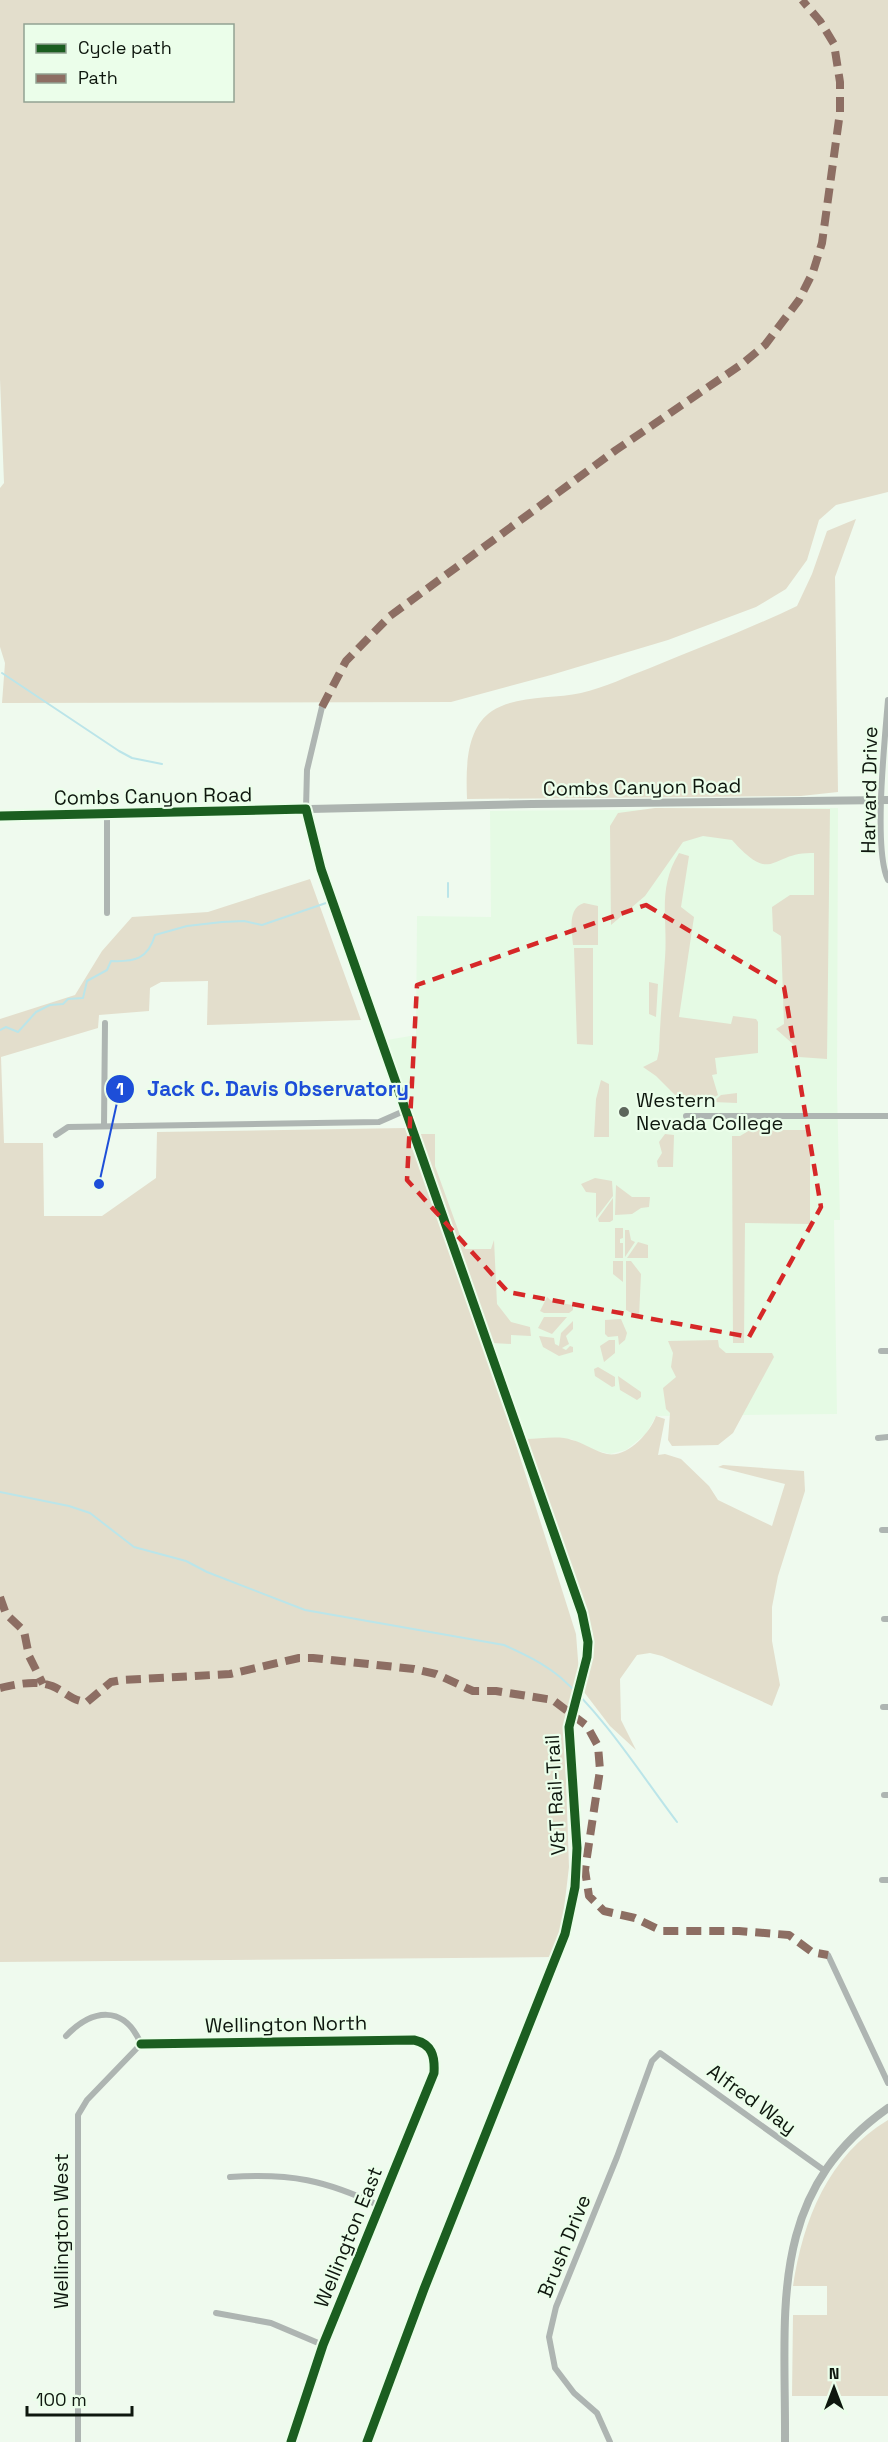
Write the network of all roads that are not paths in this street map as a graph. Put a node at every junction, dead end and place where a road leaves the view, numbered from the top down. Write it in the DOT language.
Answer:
graph roads {
  1 [pos="888,700"];
  2 [pos="322,707"];
  3 [pos="885,800"];
  4 [pos="306,809"];
  5 [pos="107,814"];
  6 [pos="0,816"];
  7 [pos="888,880"];
  8 [pos="107,913"];
  9 [pos="105,1023"];
  10 [pos="686,1116"];
  11 [pos="888,1116"];
  12 [pos="104,1126"];
  13 [pos="56,1135"];
  14 [pos="888,1437"];
  15 [pos="878,1438"];
  16 [pos="828,1955"];
  17 [pos="66,2036"];
  18 [pos="141,2044"];
  19 [pos="429,2048"];
  20 [pos="660,2053"];
  21 [pos="888,2083"];
  22 [pos="888,2108"];
  23 [pos="825,2172"];
  24 [pos="230,2177"];
  25 [pos="380,2206"];
  26 [pos="216,2313"];
  27 [pos="323,2345"];
  28 [pos="78,2442"];
  29 [pos="291,2442"];
  30 [pos="610,2442"];
  31 [pos="785,2442"];
  1 -- 3 [label="street, Harvard Drive"];
  2 -- 4 [label="street"];
  3 -- 4 [label="street, Combs Canyon Road"];
  3 -- 7 [label="street, Harvard Drive"];
  4 -- 5 [label="street, Combs Canyon Road"];
  4 -- 12 [label="street"];
  5 -- 6 [label="street, Combs Canyon Road"];
  5 -- 8 [label="street"];
  9 -- 12 [label="street"];
  10 -- 11 [label="street"];
  12 -- 13 [label="street"];
  14 -- 15 [label="street"];
  16 -- 21 [label="street"];
  17 -- 18 [label="street"];
  18 -- 19 [label="street, Wellington North"];
  18 -- 28 [label="street, Wellington West"];
  19 -- 25 [label="street, Wellington East"];
  20 -- 23 [label="street, Alfred Way"];
  20 -- 30 [label="street, Brush Drive"];
  22 -- 23 [label="street"];
  23 -- 31 [label="street"];
  24 -- 25 [label="street"];
  25 -- 27 [label="street, Wellington East"];
  26 -- 27 [label="street"];
  27 -- 29 [label="street, Wellington East"];
}
